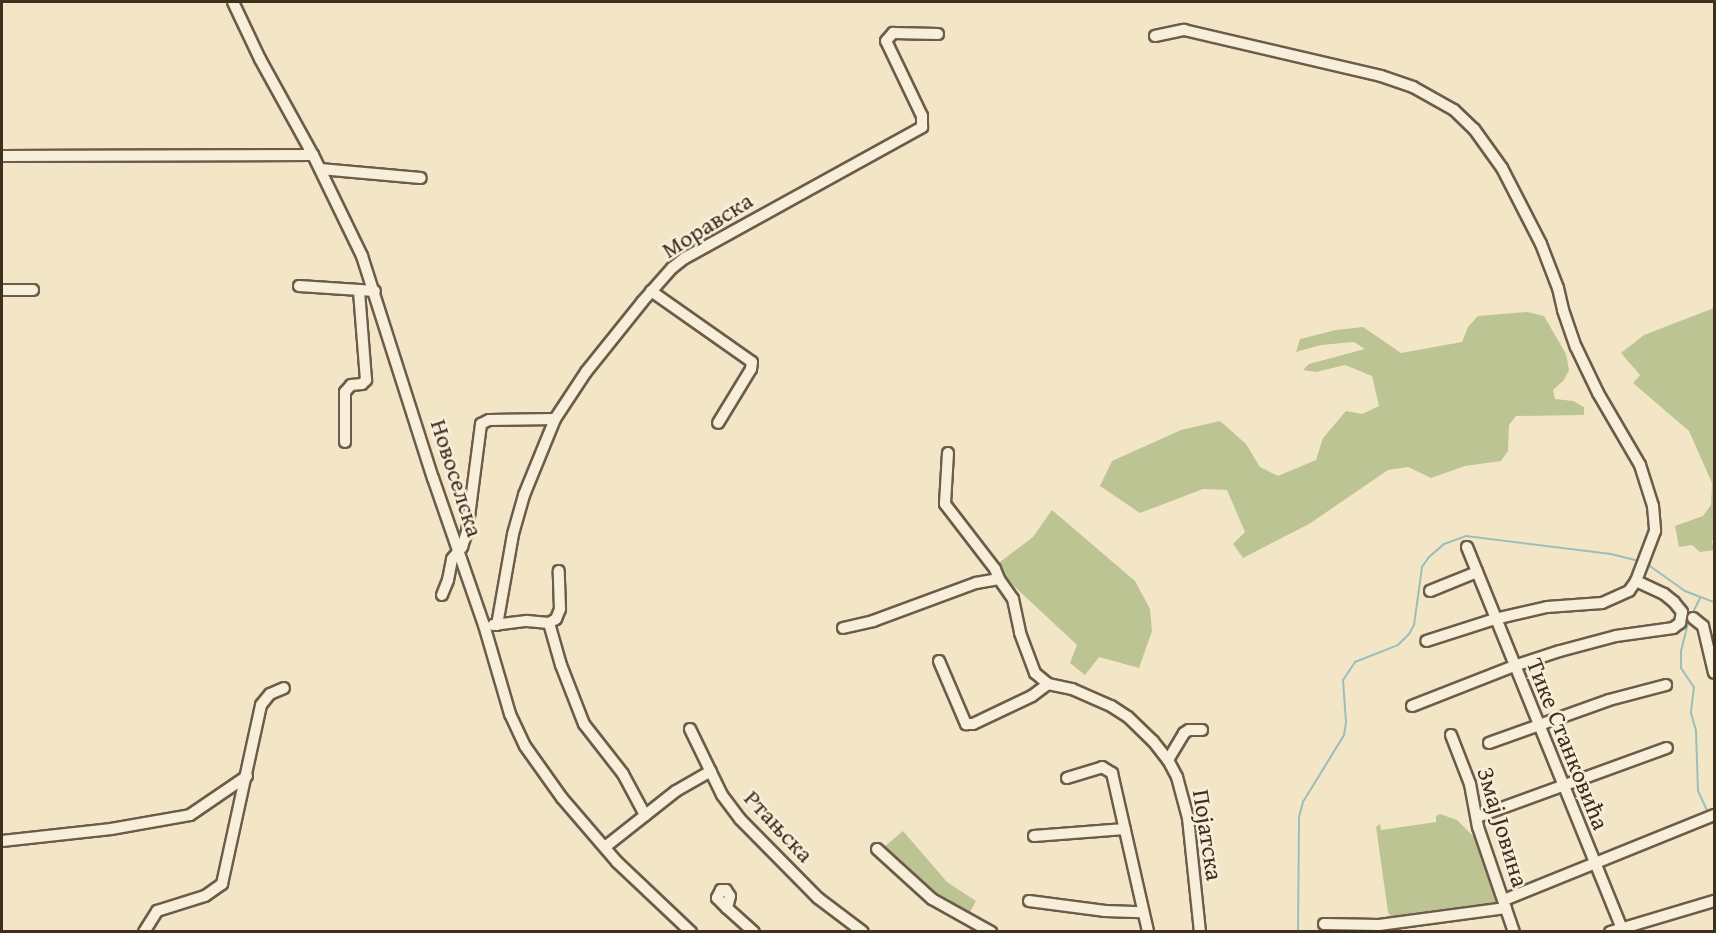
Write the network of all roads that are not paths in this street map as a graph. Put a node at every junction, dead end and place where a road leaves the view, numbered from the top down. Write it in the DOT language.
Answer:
graph roads {
  1 [pos="233,2"];
  2 [pos="938,34"];
  3 [pos="1155,36"];
  4 [pos="313,155"];
  5 [pos="2,156"];
  6 [pos="320,169"];
  7 [pos="421,178"];
  8 [pos="299,286"];
  9 [pos="2,290"];
  10 [pos="33,290"];
  11 [pos="375,291"];
  12 [pos="651,291"];
  13 [pos="359,292"];
  14 [pos="555,419"];
  15 [pos="718,423"];
  16 [pos="345,442"];
  17 [pos="948,453"];
  18 [pos="1467,547"];
  19 [pos="459,552"];
  20 [pos="559,571"];
  21 [pos="1477,572"];
  22 [pos="1638,577"];
  23 [pos="999,579"];
  24 [pos="1430,591"];
  25 [pos="442,595"];
  26 [pos="1686,618"];
  27 [pos="1496,619"];
  28 [pos="549,623"];
  29 [pos="484,624"];
  30 [pos="497,625"];
  31 [pos="843,628"];
  32 [pos="1426,641"];
  33 [pos="939,661"];
  34 [pos="1514,666"];
  35 [pos="1714,673"];
  36 [pos="1048,684"];
  37 [pos="1666,685"];
  38 [pos="284,688"];
  39 [pos="1412,706"];
  40 [pos="1537,724"];
  41 [pos="690,729"];
  42 [pos="1202,730"];
  43 [pos="1451,735"];
  44 [pos="1489,743"];
  45 [pos="1667,748"];
  46 [pos="1168,760"];
  47 [pos="711,771"];
  48 [pos="247,776"];
  49 [pos="1067,778"];
  50 [pos="1563,785"];
  51 [pos="645,814"];
  52 [pos="1477,817"];
  53 [pos="1710,817"];
  54 [pos="1125,829"];
  55 [pos="1034,836"];
  56 [pos="2,841"];
  57 [pos="605,847"];
  58 [pos="877,849"];
  59 [pos="1594,864"];
  60 [pos="1029,901"];
  61 [pos="1714,901"];
  62 [pos="1505,904"];
  63 [pos="727,908"];
  64 [pos="1142,912"];
  65 [pos="1324,924"];
  66 [pos="1622,930"];
  67 [pos="144,932"];
  68 [pos="691,932"];
  69 [pos="754,932"];
  70 [pos="863,932"];
  71 [pos="991,932"];
  72 [pos="1148,932"];
  73 [pos="1200,932"];
  74 [pos="1514,932"];
  75 [pos="1610,932"];
  1 -- 4 [label="street, Новоселска"];
  2 -- 12 [label="street, Моравска"];
  3 -- 22 [label="street"];
  4 -- 5 [label="street"];
  4 -- 6 [label="street, Новоселска"];
  6 -- 7 [label="street"];
  6 -- 11 [label="street, Новоселска"];
  8 -- 13 [label="street"];
  9 -- 10 [label="street"];
  11 -- 13 [label="street"];
  11 -- 19 [label="street, Новоселска"];
  12 -- 14 [label="street, Моравска"];
  12 -- 15 [label="street"];
  13 -- 16 [label="street"];
  14 -- 19 [label="street"];
  14 -- 30 [label="street, Моравска"];
  17 -- 23 [label="street"];
  18 -- 21 [label="street, Тике Станковића"];
  19 -- 25 [label="street"];
  19 -- 29 [label="street, Новоселска"];
  20 -- 28 [label="street"];
  21 -- 24 [label="street"];
  21 -- 27 [label="street, Тике Станковића"];
  22 -- 26 [label="street"];
  22 -- 27 [label="street"];
  23 -- 31 [label="street"];
  23 -- 36 [label="street"];
  26 -- 34 [label="street"];
  26 -- 35 [label="street"];
  27 -- 32 [label="street"];
  27 -- 34 [label="street, Тике Станковића"];
  28 -- 30 [label="street"];
  28 -- 51 [label="street"];
  29 -- 30 [label="street"];
  29 -- 57 [label="street, Новоселска"];
  33 -- 36 [label="street"];
  34 -- 39 [label="street"];
  34 -- 40 [label="street, Тике Станковића"];
  36 -- 46 [label="street, Појатска"];
  37 -- 40 [label="street"];
  38 -- 48 [label="street"];
  40 -- 44 [label="street"];
  40 -- 50 [label="street, Тике Станковића"];
  41 -- 47 [label="street, Ртањска"];
  42 -- 46 [label="street"];
  43 -- 52 [label="street, Змај Јовина"];
  45 -- 50 [label="street"];
  46 -- 73 [label="street, Појатска"];
  47 -- 51 [label="street"];
  47 -- 70 [label="street, Ртањска"];
  48 -- 56 [label="street"];
  48 -- 67 [label="street"];
  49 -- 54 [label="street"];
  50 -- 52 [label="street"];
  50 -- 59 [label="street, Тике Станковића"];
  51 -- 57 [label="street"];
  52 -- 62 [label="street, Змај Јовина"];
  53 -- 59 [label="street"];
  54 -- 55 [label="street"];
  54 -- 64 [label="street"];
  57 -- 68 [label="street, Новоселска"];
  58 -- 71 [label="street"];
  59 -- 62 [label="street"];
  59 -- 66 [label="street, Тике Станковића"];
  60 -- 64 [label="street"];
  61 -- 66 [label="street"];
  62 -- 65 [label="street"];
  62 -- 74 [label="street, Змај Јовина"];
  63 -- 69 [label="street"];
  64 -- 72 [label="street"];
  66 -- 75 [label="street"];
}
